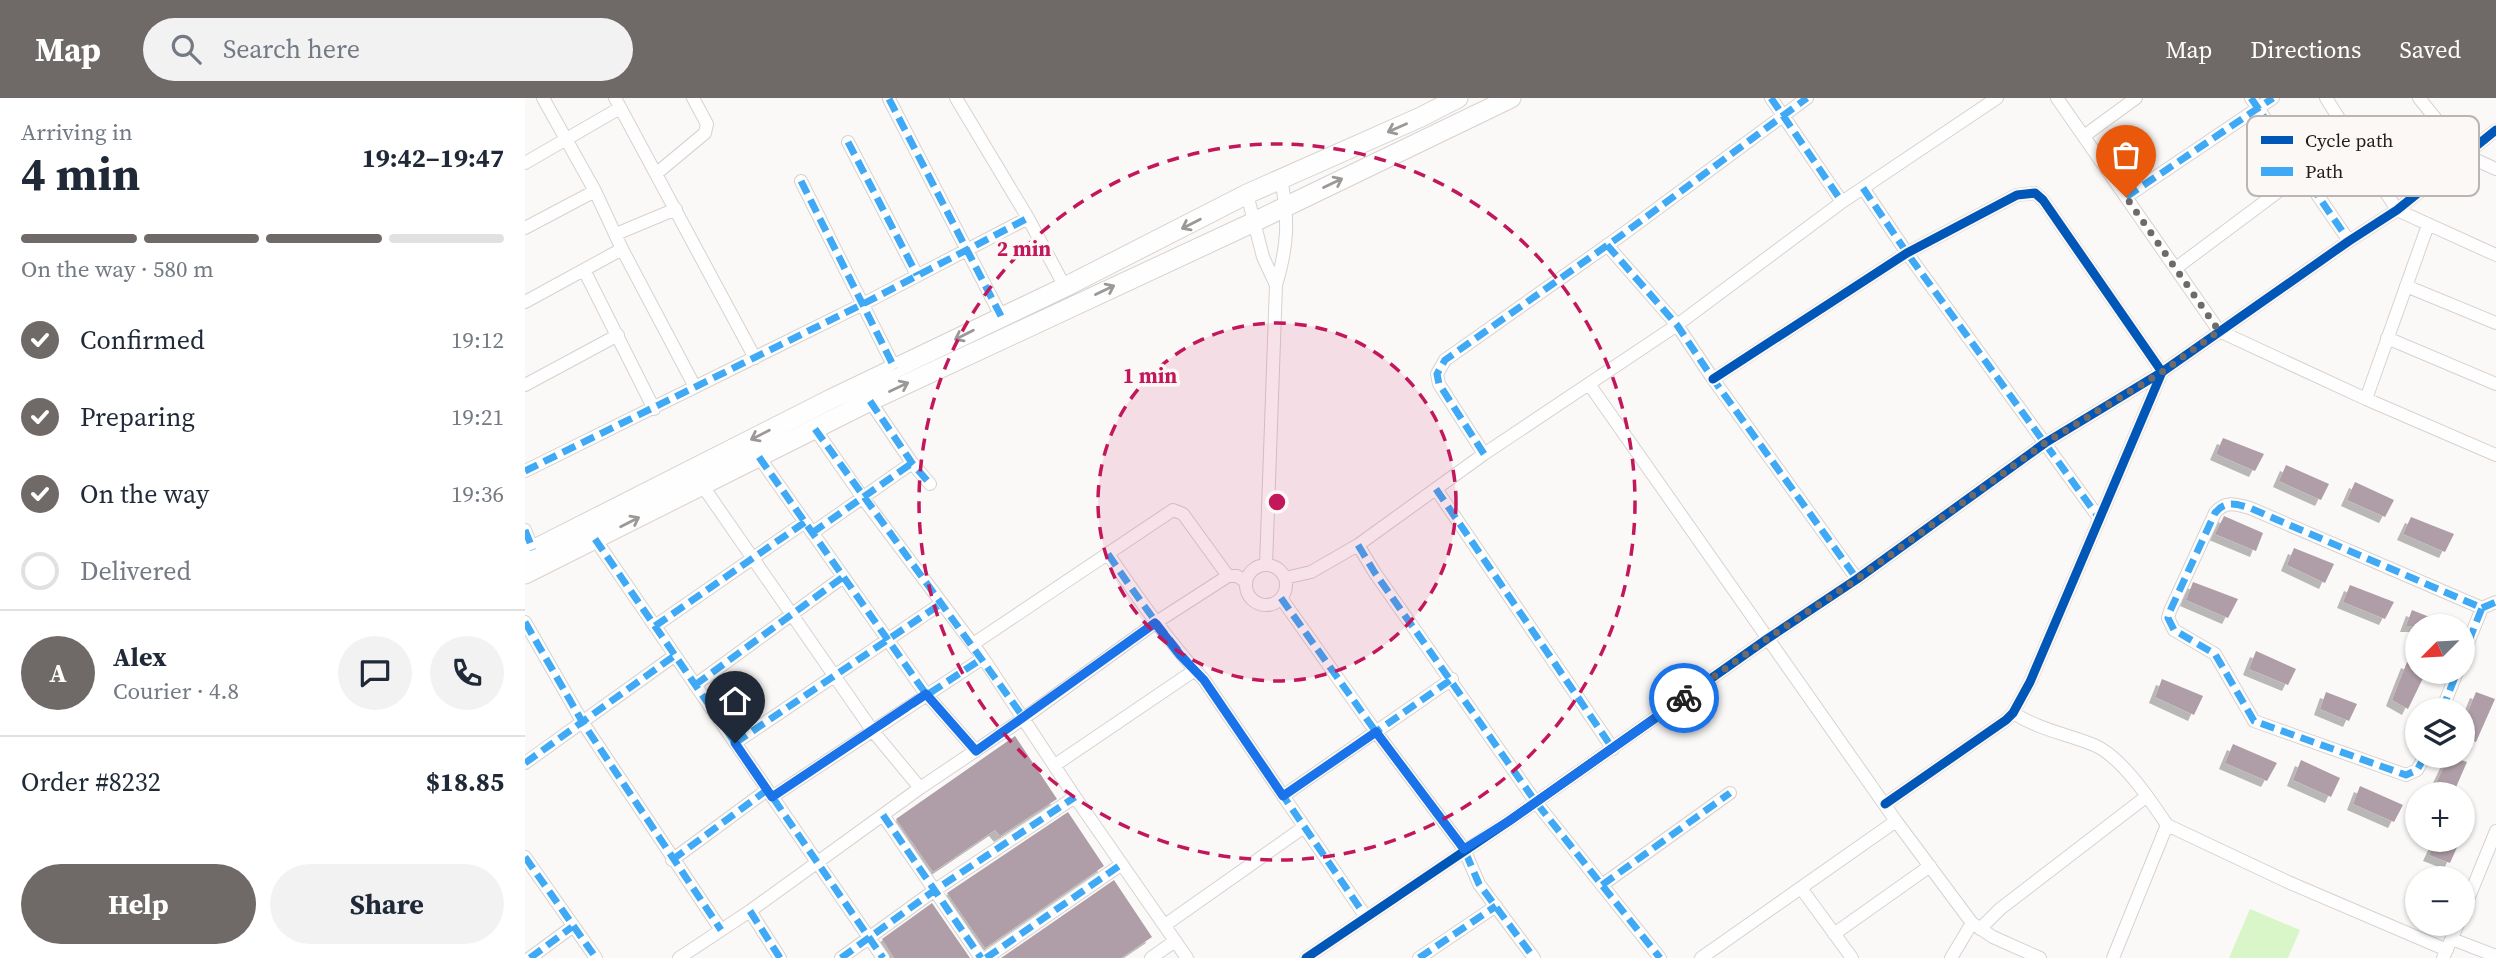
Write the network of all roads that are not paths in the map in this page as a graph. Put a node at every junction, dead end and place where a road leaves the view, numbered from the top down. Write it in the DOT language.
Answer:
graph roads {
  1 [pos="543,98"];
  2 [pos="693,98"];
  3 [pos="956,98"];
  4 [pos="1458,98"];
  5 [pos="1511,98"];
  6 [pos="1770,98"];
  7 [pos="1807,98"];
  8 [pos="1997,98"];
  9 [pos="2057,98"];
  10 [pos="2136,98"];
  11 [pos="2273,98"];
  12 [pos="2326,98"];
  13 [pos="2419,98"];
  14 [pos="889,99"];
  15 [pos="618,103"];
  16 [pos="2254,103"];
  17 [pos="1783,115"];
  18 [pos="2338,116"];
  19 [pos="2434,116"];
  20 [pos="2496,130"];
  21 [pos="2084,136"];
  22 [pos="567,139"];
  23 [pos="848,142"];
  24 [pos="2479,144"];
  25 [pos="2479,161"];
  26 [pos="525,163"];
  27 [pos="2496,169"];
  28 [pos="657,173"];
  29 [pos="1281,179"];
  30 [pos="801,181"];
  31 [pos="1863,188"];
  32 [pos="595,191"];
  33 [pos="1247,194"];
  34 [pos="2271,196"];
  35 [pos="2318,196"];
  36 [pos="2388,196"];
  37 [pos="2414,196"];
  38 [pos="2126,197"];
  39 [pos="1842,202"];
  40 [pos="1286,206"];
  41 [pos="676,209"];
  42 [pos="2397,210"];
  43 [pos="1028,218"];
  44 [pos="1254,222"];
  45 [pos="2428,225"];
  46 [pos="525,228"];
  47 [pos="616,234"];
  48 [pos="2349,241"];
  49 [pos="1607,245"];
  50 [pos="622,249"];
  51 [pos="967,250"];
  52 [pos="1907,253"];
  53 [pos="2496,255"];
  54 [pos="2176,268"];
  55 [pos="584,270"];
  56 [pos="917,275"];
  57 [pos="1276,285"];
  58 [pos="2406,286"];
  59 [pos="1065,287"];
  60 [pos="525,302"];
  61 [pos="861,305"];
  62 [pos="1001,316"];
  63 [pos="2496,323"];
  64 [pos="1677,324"];
  65 [pos="2219,331"];
  66 [pos="618,335"];
  67 [pos="2387,338"];
  68 [pos="755,358"];
  69 [pos="894,369"];
  70 [pos="2162,372"];
  71 [pos="1713,380"];
  72 [pos="1590,384"];
  73 [pos="2496,384"];
  74 [pos="525,385"];
  75 [pos="695,387"];
  76 [pos="2366,399"];
  77 [pos="870,401"];
  78 [pos="654,409"];
  79 [pos="815,429"];
  80 [pos="2045,443"];
  81 [pos="1484,454"];
  82 [pos="2496,455"];
  83 [pos="759,457"];
  84 [pos="912,463"];
  85 [pos="525,471"];
  86 [pos="930,484"];
  87 [pos="702,485"];
  88 [pos="1436,489"];
  89 [pos="863,498"];
  90 [pos="2099,518"];
  91 [pos="809,527"];
  92 [pos="525,530"];
  93 [pos="595,539"];
  94 [pos="1358,545"];
  95 [pos="529,552"];
  96 [pos="1108,554"];
  97 [pos="753,558"];
  98 [pos="1266,565"];
  99 [pos="525,574"];
  100 [pos="1228,576"];
  101 [pos="843,577"];
  102 [pos="1285,578"];
  103 [pos="1857,579"];
  104 [pos="1247,582"];
  105 [pos="1282,598"];
  106 [pos="2496,602"];
  107 [pos="942,603"];
  108 [pos="2481,608"];
  109 [pos="792,614"];
  110 [pos="525,622"];
  111 [pos="1155,623"];
  112 [pos="2475,624"];
  113 [pos="655,626"];
  114 [pos="887,639"];
  115 [pos="1767,639"];
  116 [pos="973,644"];
  117 [pos="674,656"];
  118 [pos="983,658"];
  119 [pos="1195,670"];
  120 [pos="834,675"];
  121 [pos="1452,679"];
  122 [pos="695,685"];
  123 [pos="926,694"];
  124 [pos="2013,713"];
  125 [pos="1024,718"];
  126 [pos="583,723"];
  127 [pos="872,730"];
  128 [pos="1376,732"];
  129 [pos="735,743"];
  130 [pos="1613,749"];
  131 [pos="976,751"];
  132 [pos="525,764"];
  133 [pos="1055,765"];
  134 [pos="2418,768"];
  135 [pos="920,788"];
  136 [pos="1730,793"];
  137 [pos="770,794"];
  138 [pos="1283,796"];
  139 [pos="2147,796"];
  140 [pos="1075,797"];
  141 [pos="1535,801"];
  142 [pos="1885,804"];
  143 [pos="883,815"];
  144 [pos="1896,821"];
  145 [pos="2167,825"];
  146 [pos="1304,827"];
  147 [pos="2496,831"];
  148 [pos="1464,849"];
  149 [pos="525,857"];
  150 [pos="672,860"];
  151 [pos="817,863"];
  152 [pos="1122,864"];
  153 [pos="1930,866"];
  154 [pos="2475,882"];
  155 [pos="1602,885"];
  156 [pos="1801,888"];
  157 [pos="935,890"];
  158 [pos="1496,906"];
  159 [pos="750,911"];
  160 [pos="1366,917"];
  161 [pos="1165,925"];
  162 [pos="1976,926"];
  163 [pos="572,927"];
  164 [pos="721,930"];
  165 [pos="1834,934"];
  166 [pos="869,937"];
  167 [pos="1175,941"];
  168 [pos="2448,949"];
  169 [pos="2496,956"];
  170 [pos="530,958"];
  171 [pos="596,958"];
  172 [pos="679,958"];
  173 [pos="780,958"];
  174 [pos="841,958"];
  175 [pos="883,958"];
  176 [pos="983,958"];
  177 [pos="1151,958"];
  178 [pos="1187,958"];
  179 [pos="1306,958"];
  180 [pos="1419,958"];
  181 [pos="1534,958"];
  182 [pos="1660,958"];
  183 [pos="1701,958"];
  184 [pos="1852,958"];
  185 [pos="1951,958"];
  186 [pos="2040,958"];
  187 [pos="2113,958"];
  1 -- 22 [label="street"];
  2 -- 28 [label="street"];
  3 -- 43 [label="street"];
  4 -- 29 [label="main road, one-way"];
  40 -- 5 [label="main road, one-way"];
  6 -- 17 [label="street"];
  7 -- 17 [label="street"];
  8 -- 31 [label="street"];
  9 -- 21 [label="street"];
  10 -- 21 [label="street"];
  11 -- 16 [label="street"];
  12 -- 18 [label="street"];
  13 -- 19 [label="street"];
  14 -- 51 [label="street"];
  15 -- 22 [label="street"];
  15 -- 28 [label="street"];
  16 -- 38 [label="street"];
  17 -- 39 [label="street"];
  17 -- 49 [label="street"];
  20 -- 24 [label="street"];
  21 -- 38 [label="street"];
  22 -- 26 [label="street"];
  22 -- 32 [label="street"];
  23 -- 56 [label="street"];
  25 -- 27 [label="street"];
  28 -- 41 [label="street"];
  29 -- 33 [label="main road"];
  29 -- 40 [label="street"];
  30 -- 61 [label="street"];
  31 -- 39 [label="street"];
  31 -- 52 [label="street"];
  32 -- 46 [label="street"];
  32 -- 47 [label="street"];
  33 -- 44 [label="street"];
  33 -- 59 [label="main road, one-way"];
  34 -- 54 [label="street"];
  35 -- 48 [label="street"];
  36 -- 42 [label="street"];
  37 -- 42 [label="street"];
  38 -- 54 [label="street"];
  39 -- 64 [label="street"];
  40 -- 44 [label="main road"];
  40 -- 57 [label="street"];
  41 -- 47 [label="street"];
  41 -- 68 [label="street"];
  42 -- 45 [label="street"];
  42 -- 48 [label="street"];
  43 -- 51 [label="street"];
  43 -- 59 [label="street"];
  44 -- 57 [label="street"];
  77 -- 44 [label="main road, one-way"];
  45 -- 53 [label="street"];
  45 -- 58 [label="street"];
  47 -- 50 [label="street"];
  48 -- 65 [label="street"];
  49 -- 64 [label="street"];
  49 -- 81 [label="street"];
  50 -- 55 [label="street"];
  50 -- 75 [label="street"];
  51 -- 56 [label="street"];
  51 -- 62 [label="street"];
  52 -- 70 [label="street"];
  52 -- 71 [label="street"];
  52 -- 80 [label="street"];
  54 -- 65 [label="street"];
  55 -- 60 [label="street"];
  55 -- 66 [label="street"];
  56 -- 61 [label="street"];
  57 -- 98 [label="street"];
  58 -- 63 [label="street"];
  58 -- 67 [label="street"];
  59 -- 62 [label="main road"];
  61 -- 68 [label="street"];
  61 -- 69 [label="street"];
  62 -- 69 [label="main road, one-way"];
  64 -- 71 [label="street"];
  64 -- 72 [label="street"];
  65 -- 70 [label="street"];
  65 -- 76 [label="street"];
  66 -- 74 [label="street"];
  66 -- 78 [label="street"];
  67 -- 73 [label="street"];
  67 -- 76 [label="street"];
  68 -- 75 [label="street"];
  69 -- 95 [label="main road, one-way"];
  70 -- 80 [label="street"];
  70 -- 90 [label="street"];
  71 -- 103 [label="street"];
  72 -- 81 [label="street"];
  72 -- 115 [label="street"];
  75 -- 78 [label="street"];
  76 -- 82 [label="street"];
  77 -- 79 [label="main road"];
  77 -- 84 [label="street"];
  78 -- 85 [label="street"];
  79 -- 83 [label="main road"];
  79 -- 89 [label="street"];
  80 -- 90 [label="street"];
  80 -- 103 [label="street"];
  81 -- 88 [label="street"];
  83 -- 87 [label="main road"];
  83 -- 91 [label="street"];
  84 -- 86 [label="street"];
  84 -- 89 [label="street"];
  93 -- 87 [label="main road, one-way"];
  87 -- 97 [label="street"];
  88 -- 94 [label="street"];
  88 -- 130 [label="street"];
  89 -- 91 [label="street"];
  89 -- 107 [label="street"];
  90 -- 124 [label="street"];
  91 -- 97 [label="street"];
  91 -- 101 [label="street"];
  92 -- 95 [label="street"];
  93 -- 99 [label="main road"];
  93 -- 113 [label="street"];
  94 -- 102 [label="street"];
  94 -- 121 [label="street"];
  96 -- 100 [label="street"];
  96 -- 111 [label="street"];
  96 -- 116 [label="street"];
  97 -- 109 [label="street"];
  97 -- 113 [label="street"];
  98 -- 102 [label="street"];
  98 -- 104 [label="street"];
  100 -- 104 [label="street"];
  100 -- 111 [label="street"];
  101 -- 109 [label="street"];
  101 -- 114 [label="street"];
  102 -- 105 [label="street"];
  103 -- 115 [label="street"];
  104 -- 105 [label="street"];
  105 -- 128 [label="street"];
  106 -- 108 [label="street"];
  107 -- 114 [label="street"];
  107 -- 116 [label="street"];
  108 -- 112 [label="street"];
  108 -- 134 [label="street"];
  109 -- 120 [label="street"];
  109 -- 122 [label="street"];
  110 -- 126 [label="street"];
  111 -- 119 [label="street"];
  111 -- 125 [label="street"];
  113 -- 117 [label="street"];
  114 -- 120 [label="street"];
  114 -- 123 [label="street"];
  115 -- 130 [label="street"];
  115 -- 142 [label="street"];
  116 -- 118 [label="street"];
  117 -- 122 [label="street"];
  117 -- 126 [label="street"];
  118 -- 123 [label="street"];
  118 -- 125 [label="street"];
  119 -- 133 [label="street"];
  119 -- 138 [label="street"];
  120 -- 127 [label="street"];
  120 -- 129 [label="street"];
  121 -- 128 [label="street"];
  121 -- 141 [label="street"];
  122 -- 129 [label="street"];
  123 -- 127 [label="street"];
  123 -- 131 [label="street"];
  124 -- 139 [label="street"];
  124 -- 142 [label="street"];
  125 -- 131 [label="street"];
  125 -- 133 [label="street"];
  126 -- 132 [label="street"];
  126 -- 150 [label="street"];
  127 -- 135 [label="street"];
  127 -- 137 [label="street"];
  128 -- 138 [label="street"];
  128 -- 148 [label="street"];
  129 -- 137 [label="street"];
  130 -- 141 [label="street"];
  131 -- 135 [label="street"];
  133 -- 140 [label="street"];
  135 -- 143 [label="street"];
  136 -- 155 [label="street"];
  137 -- 150 [label="street"];
  137 -- 151 [label="street"];
  138 -- 146 [label="street"];
  139 -- 145 [label="street"];
  139 -- 162 [label="street"];
  140 -- 152 [label="street"];
  140 -- 157 [label="street"];
  141 -- 148 [label="street"];
  141 -- 155 [label="street"];
  142 -- 144 [label="street"];
  143 -- 151 [label="street"];
  143 -- 157 [label="street"];
  144 -- 153 [label="street"];
  144 -- 156 [label="street"];
  145 -- 168 [label="street"];
  145 -- 187 [label="street"];
  146 -- 160 [label="street"];
  146 -- 161 [label="street"];
  147 -- 154 [label="street"];
  148 -- 158 [label="street"];
  148 -- 160 [label="street"];
  149 -- 163 [label="street"];
  150 -- 164 [label="street"];
  151 -- 159 [label="street"];
  151 -- 166 [label="street"];
  152 -- 161 [label="street"];
  152 -- 176 [label="street"];
  153 -- 162 [label="street"];
  153 -- 165 [label="street"];
  155 -- 182 [label="street"];
  156 -- 165 [label="street"];
  156 -- 183 [label="street"];
  157 -- 166 [label="street"];
  157 -- 176 [label="street"];
  158 -- 180 [label="street"];
  158 -- 181 [label="street"];
  159 -- 164 [label="street"];
  159 -- 173 [label="street"];
  160 -- 179 [label="street"];
  161 -- 167 [label="street"];
  162 -- 185 [label="street"];
  162 -- 186 [label="street"];
  163 -- 170 [label="street"];
  163 -- 171 [label="street"];
  164 -- 172 [label="street"];
  165 -- 184 [label="street"];
  166 -- 174 [label="street"];
  166 -- 175 [label="street"];
  167 -- 177 [label="street"];
  167 -- 178 [label="street"];
  168 -- 169 [label="street"];
}
